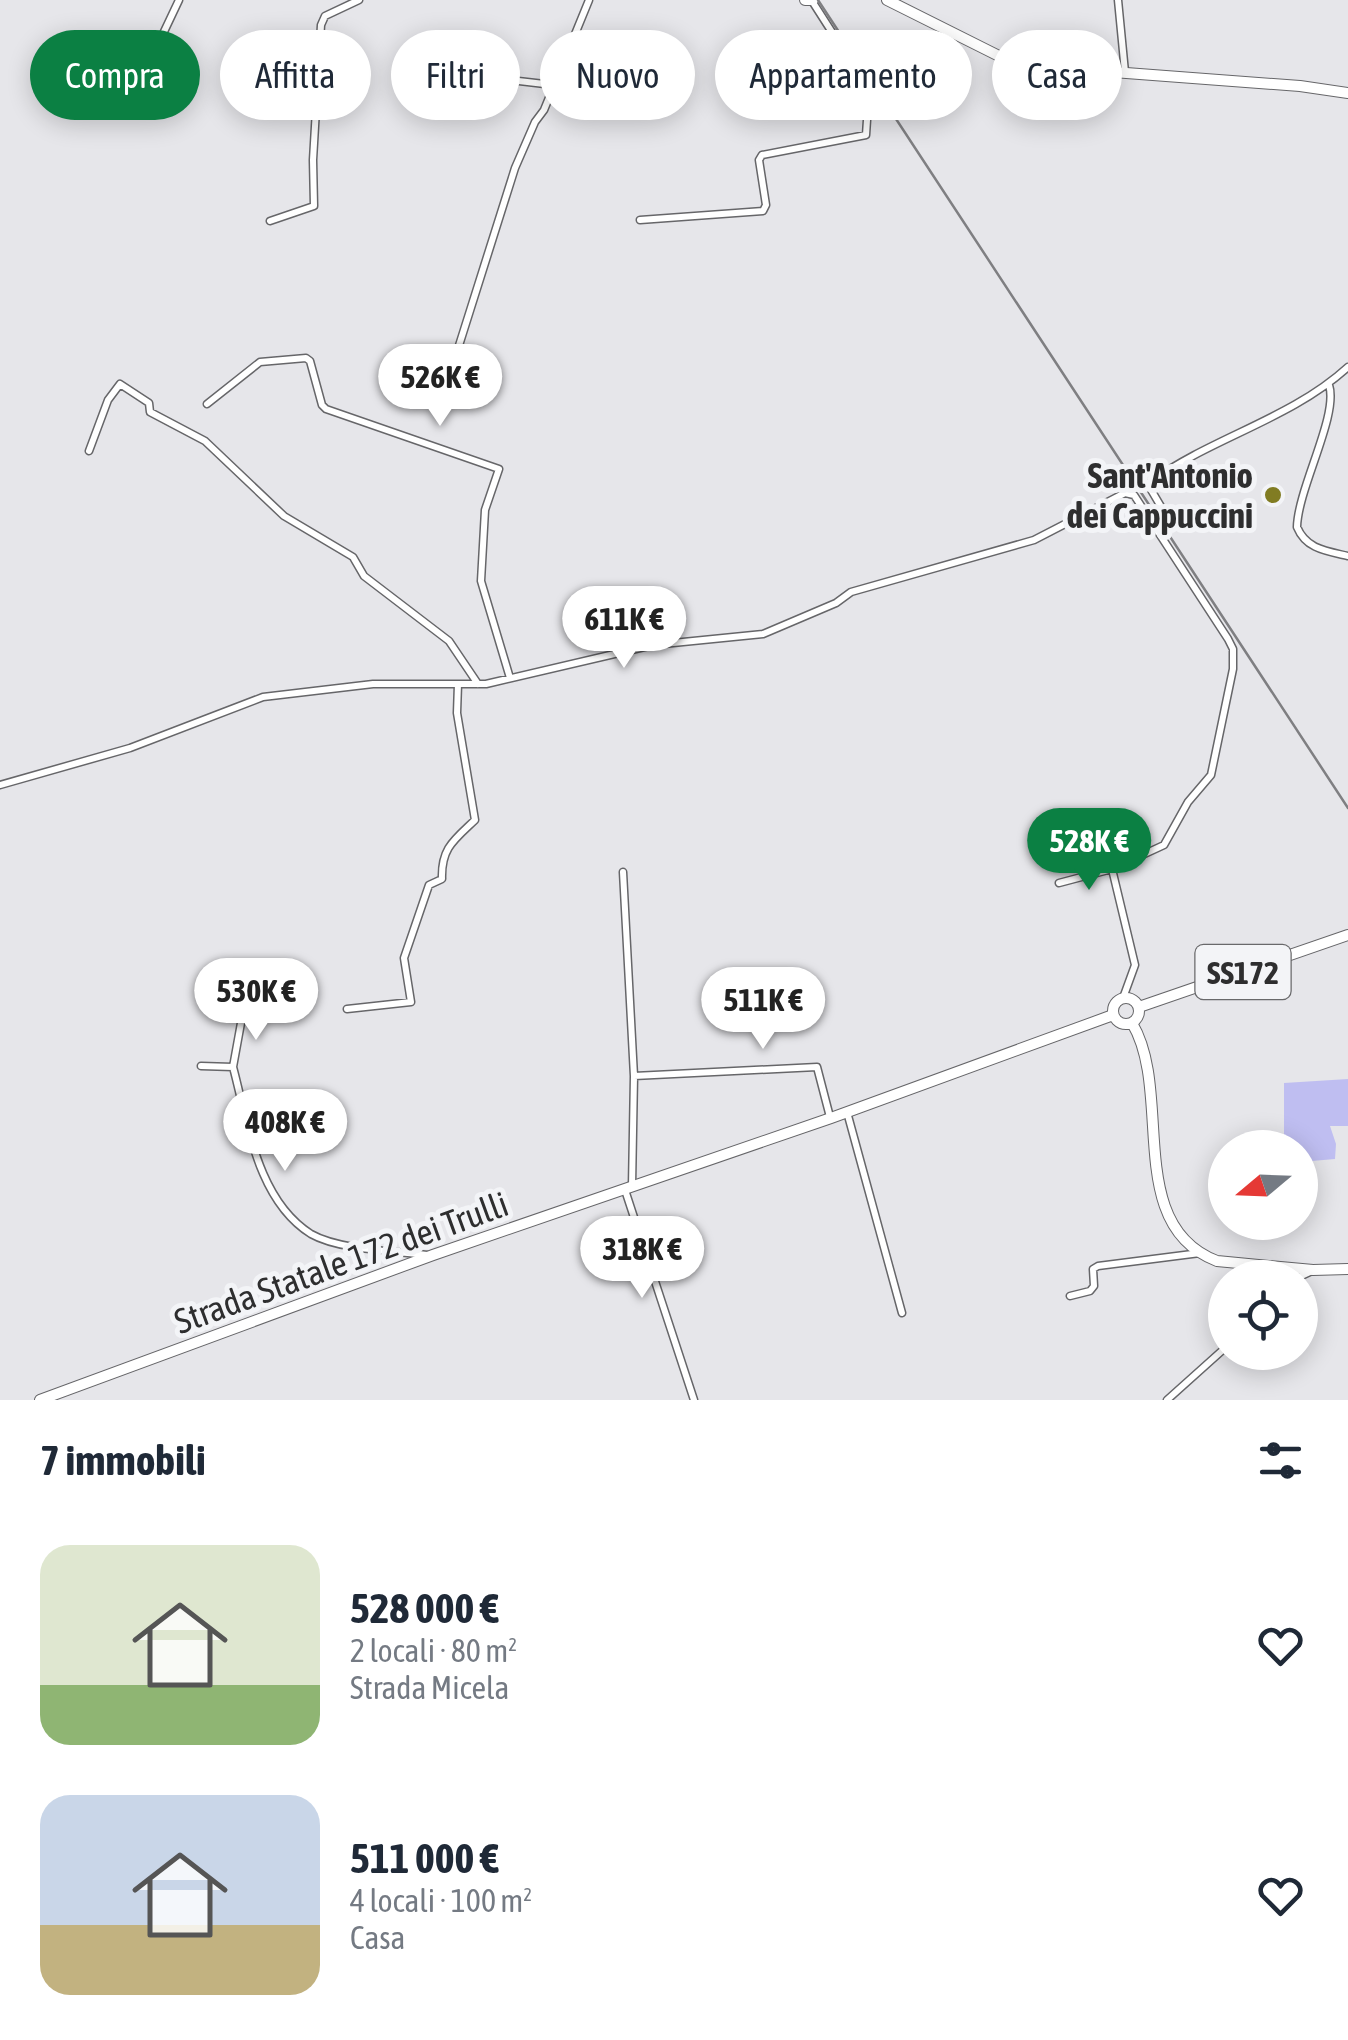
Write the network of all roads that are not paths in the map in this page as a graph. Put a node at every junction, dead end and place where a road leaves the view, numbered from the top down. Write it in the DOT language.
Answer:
graph roads {
  1 [pos="178,0"];
  2 [pos="359,0"];
  3 [pos="590,0"];
  4 [pos="810,0"];
  5 [pos="887,0"];
  6 [pos="1118,0"];
  7 [pos="164,30"];
  8 [pos="577,30"];
  9 [pos="1124,72"];
  10 [pos="1348,93"];
  11 [pos="540,115"];
  12 [pos="640,220"];
  13 [pos="270,222"];
  14 [pos="456,355"];
  15 [pos="1348,367"];
  16 [pos="1329,385"];
  17 [pos="207,404"];
  18 [pos="89,451"];
  19 [pos="1151,521"];
  20 [pos="1348,556"];
  21 [pos="510,678"];
  22 [pos="458,684"];
  23 [pos="478,684"];
  24 [pos="0,786"];
  25 [pos="1112,870"];
  26 [pos="623,872"];
  27 [pos="1060,884"];
  28 [pos="1348,936"];
  29 [pos="1123,998"];
  30 [pos="1138,1008"];
  31 [pos="347,1009"];
  32 [pos="243,1012"];
  33 [pos="1113,1015"];
  34 [pos="1132,1023"];
  35 [pos="202,1066"];
  36 [pos="233,1067"];
  37 [pos="634,1076"];
  38 [pos="847,1112"];
  39 [pos="830,1118"];
  40 [pos="628,1189"];
  41 [pos="1200,1253"];
  42 [pos="433,1256"];
  43 [pos="1220,1260"];
  44 [pos="1348,1269"];
  45 [pos="1318,1270"];
  46 [pos="1070,1296"];
  47 [pos="902,1313"];
  48 [pos="1208,1363"];
  49 [pos="40,1400"];
  50 [pos="694,1400"];
  51 [pos="1167,1400"];
  1 -- 7 [label="street"];
  2 -- 13 [label="street"];
  3 -- 8 [label="street"];
  4 -- 12 [label="street"];
  5 -- 9 [label="main road"];
  6 -- 9 [label="street"];
  9 -- 10 [label="main road"];
  11 -- 14 [label="street"];
  15 -- 16 [label="street"];
  16 -- 19 [label="street"];
  16 -- 20 [label="street"];
  17 -- 21 [label="street"];
  18 -- 23 [label="street"];
  19 -- 21 [label="street"];
  19 -- 25 [label="street"];
  21 -- 23 [label="street"];
  22 -- 23 [label="street"];
  22 -- 24 [label="street"];
  22 -- 31 [label="street"];
  25 -- 27 [label="street"];
  25 -- 29 [label="street"];
  26 -- 37 [label="street"];
  28 -- 30 [label="main road, SS172"];
  29 -- 30 [label="main road"];
  29 -- 33 [label="main road"];
  30 -- 34 [label="main road"];
  32 -- 36 [label="street"];
  33 -- 34 [label="main road"];
  33 -- 38 [label="main road, Strada Statale 172 dei Trulli"];
  34 -- 41 [label="main road"];
  35 -- 36 [label="street"];
  36 -- 42 [label="street"];
  37 -- 39 [label="street"];
  37 -- 40 [label="street"];
  38 -- 39 [label="main road, Strada Statale 172 dei Trulli"];
  38 -- 47 [label="street"];
  39 -- 40 [label="main road, Strada Statale 172 dei Trulli"];
  40 -- 42 [label="main road, Strada Statale 172 dei Trulli"];
  40 -- 50 [label="street"];
  41 -- 43 [label="main road"];
  41 -- 46 [label="street"];
  42 -- 49 [label="main road, Strada Statale 172 dei Trulli"];
  44 -- 45 [label="main road"];
  48 -- 51 [label="street"];
}
